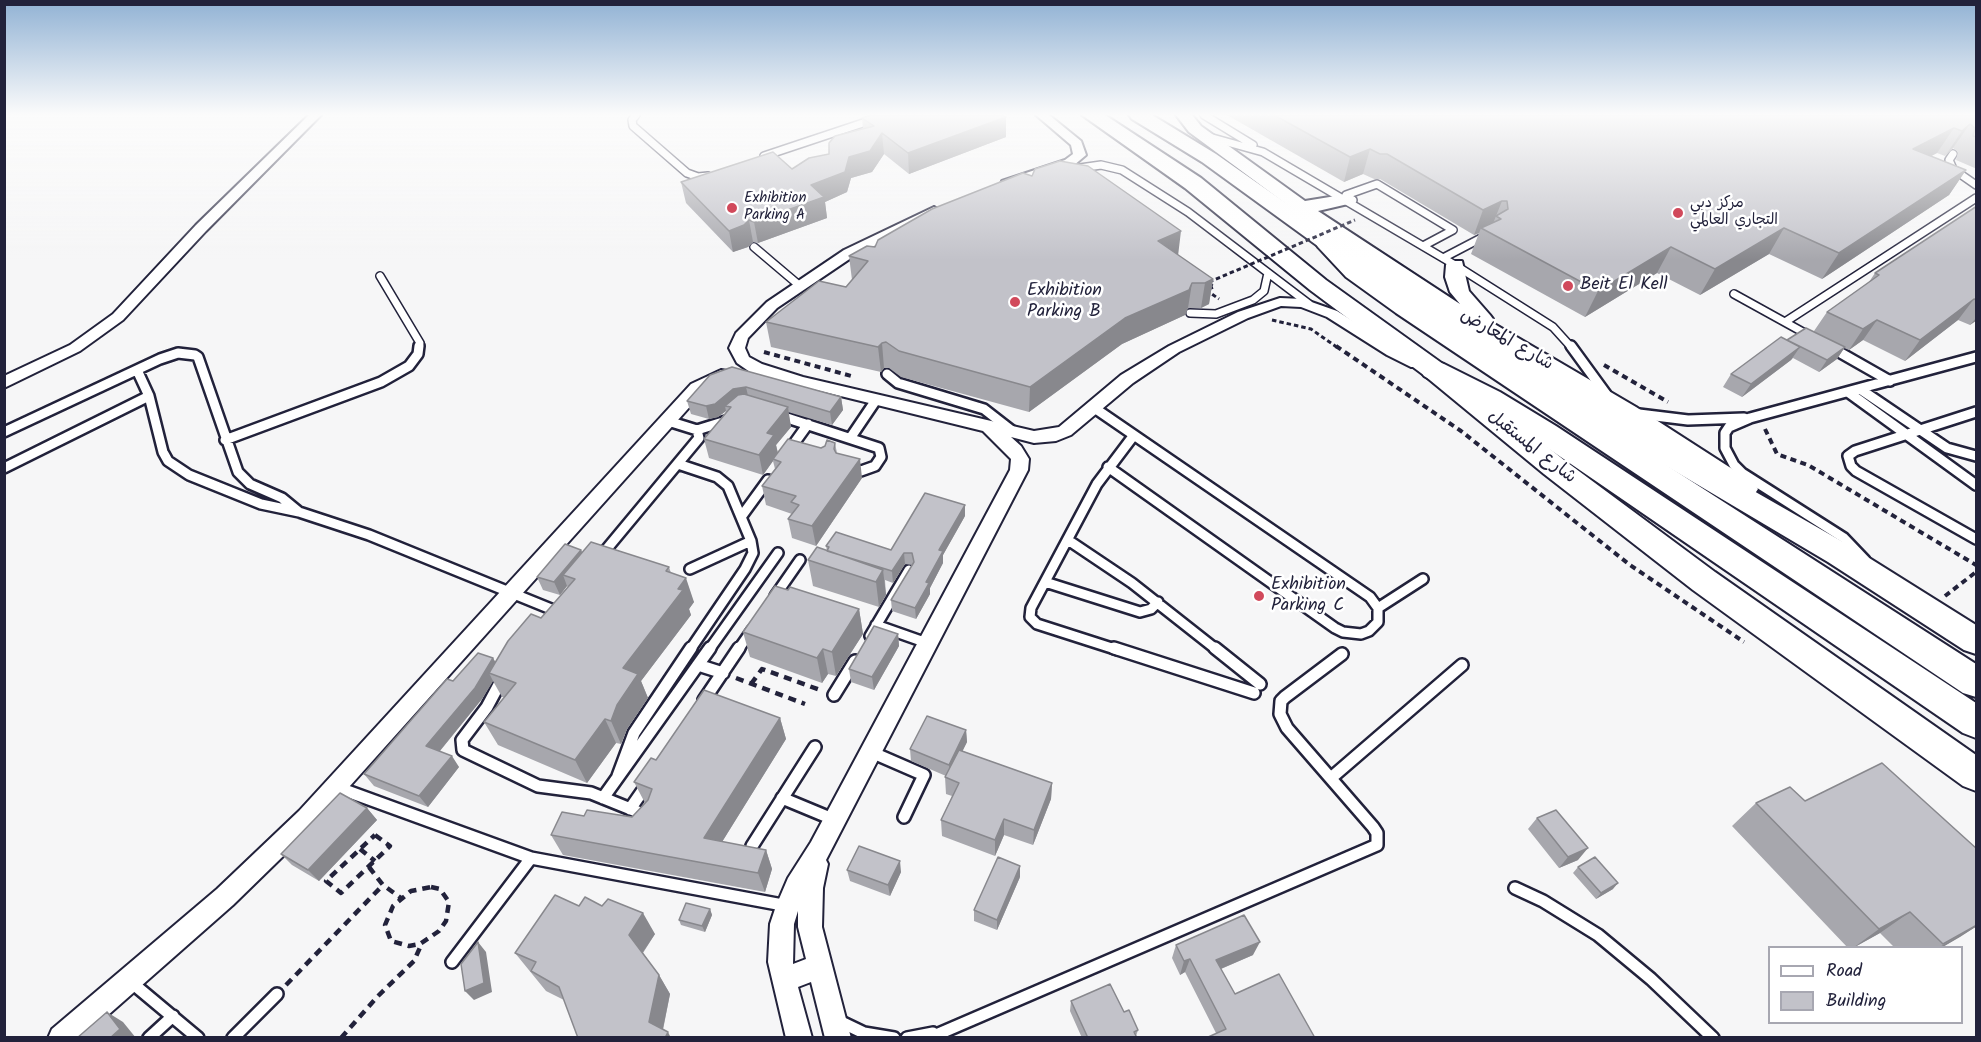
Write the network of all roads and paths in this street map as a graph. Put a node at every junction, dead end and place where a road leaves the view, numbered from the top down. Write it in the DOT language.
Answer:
graph roads {
  1 [pos="251,164"];
  2 [pos="266,164"];
  3 [pos="677,164"];
  4 [pos="1068,164"];
  5 [pos="1164,164"];
  6 [pos="1219,164"];
  7 [pos="1239,164"];
  8 [pos="1282,164"];
  9 [pos="1951,164"];
  10 [pos="715,173"];
  11 [pos="1977,185"];
  12 [pos="994,188"];
  13 [pos="1019,189"];
  14 [pos="1977,198"];
  15 [pos="1284,200"];
  16 [pos="1344,201"];
  17 [pos="945,206"];
  18 [pos="1355,220"];
  19 [pos="1494,231"];
  20 [pos="1327,242"];
  21 [pos="1423,246"];
  22 [pos="754,247"];
  23 [pos="1449,262"];
  24 [pos="1239,265"];
  25 [pos="1246,271"];
  26 [pos="1268,273"];
  27 [pos="381,276"];
  28 [pos="1206,281"];
  29 [pos="800,286"];
  30 [pos="1199,286"];
  31 [pos="1214,287"];
  32 [pos="1227,294"];
  33 [pos="1734,294"];
  34 [pos="1218,298"];
  35 [pos="1311,305"];
  36 [pos="1190,313"];
  37 [pos="1243,315"];
  38 [pos="1785,322"];
  39 [pos="1817,340"];
  40 [pos="1827,346"];
  41 [pos="759,350"];
  42 [pos="1530,355"];
  43 [pos="1977,357"];
  44 [pos="137,370"];
  45 [pos="1434,370"];
  46 [pos="4,373"];
  47 [pos="887,374"];
  48 [pos="863,379"];
  49 [pos="800,381"];
  50 [pos="1890,381"];
  51 [pos="4,383"];
  52 [pos="1860,389"];
  53 [pos="1848,392"];
  54 [pos="149,396"];
  55 [pos="876,399"];
  56 [pos="1611,401"];
  57 [pos="1093,407"];
  58 [pos="1628,412"];
  59 [pos="1977,412"];
  60 [pos="769,413"];
  61 [pos="733,416"];
  62 [pos="1750,418"];
  63 [pos="668,421"];
  64 [pos="808,424"];
  65 [pos="985,426"];
  66 [pos="697,430"];
  67 [pos="1921,430"];
  68 [pos="4,432"];
  69 [pos="1014,433"];
  70 [pos="1134,435"];
  71 [pos="1907,435"];
  72 [pos="851,437"];
  73 [pos="225,440"];
  74 [pos="790,450"];
  75 [pos="801,454"];
  76 [pos="1977,456"];
  77 [pos="783,459"];
  78 [pos="678,464"];
  79 [pos="843,467"];
  80 [pos="1108,467"];
  81 [pos="4,468"];
  82 [pos="776,469"];
  83 [pos="1977,485"];
  84 [pos="299,512"];
  85 [pos="741,517"];
  86 [pos="1977,539"];
  87 [pos="1068,540"];
  88 [pos="751,541"];
  89 [pos="778,554"];
  90 [pos="1839,554"];
  91 [pos="800,561"];
  92 [pos="594,565"];
  93 [pos="690,569"];
  94 [pos="909,570"];
  95 [pos="1977,572"];
  96 [pos="1873,575"];
  97 [pos="1423,579"];
  98 [pos="1045,582"];
  99 [pos="512,593"];
  100 [pos="563,602"];
  101 [pos="1158,602"];
  102 [pos="1378,608"];
  103 [pos="1928,609"];
  104 [pos="876,625"];
  105 [pos="1970,636"];
  106 [pos="927,643"];
  107 [pos="864,645"];
  108 [pos="1749,645"];
  109 [pos="1342,654"];
  110 [pos="858,655"];
  111 [pos="698,665"];
  112 [pos="1462,665"];
  113 [pos="509,667"];
  114 [pos="723,673"];
  115 [pos="1977,682"];
  116 [pos="751,684"];
  117 [pos="1260,684"];
  118 [pos="1254,693"];
  119 [pos="834,695"];
  120 [pos="805,704"];
  121 [pos="696,712"];
  122 [pos="1977,722"];
  123 [pos="814,747"];
  124 [pos="871,752"];
  125 [pos="1977,775"];
  126 [pos="618,776"];
  127 [pos="1330,778"];
  128 [pos="650,780"];
  129 [pos="336,787"];
  130 [pos="603,798"];
  131 [pos="782,798"];
  132 [pos="630,809"];
  133 [pos="650,817"];
  134 [pos="904,817"];
  135 [pos="835,820"];
  136 [pos="752,846"];
  137 [pos="360,849"];
  138 [pos="819,850"];
  139 [pos="531,858"];
  140 [pos="375,861"];
  141 [pos="369,867"];
  142 [pos="383,885"];
  143 [pos="1515,888"];
  144 [pos="401,898"];
  145 [pos="788,906"];
  146 [pos="422,942"];
  147 [pos="452,962"];
  148 [pos="819,967"];
  149 [pos="783,980"];
  150 [pos="130,981"];
  151 [pos="277,994"];
  152 [pos="173,1016"];
  153 [pos="835,1027"];
  154 [pos="934,1035"];
  155 [pos="61,1038"];
  156 [pos="149,1038"];
  157 [pos="198,1038"];
  158 [pos="233,1038"];
  159 [pos="340,1038"];
  160 [pos="800,1038"];
  161 [pos="894,1038"];
  162 [pos="906,1038"];
  163 [pos="1713,1038"];
  1 -- 46 [label="street"];
  2 -- 51 [label="street"];
  3 -- 10 [label="lane"];
  4 -- 12 [label="street"];
  5 -- 45 [label="main road, شارع المستقبل"];
  6 -- 15 [label="main road"];
  7 -- 15 [label="street, شارع المعارض"];
  8 -- 16 [label="lane"];
  9 -- 11 [label="lane"];
  13 -- 26 [label="lane"];
  14 -- 38 [label="lane"];
  15 -- 16 [label="street"];
  15 -- 20 [label="main road"];
  15 -- 42 [label="street, شارع المعارض"];
  16 -- 21 [label="lane"];
  16 -- 21 [label="lane"];
  17 -- 29 [label="street"];
  18 -- 30 [label="path, bridge"];
  19 -- 23 [label="lane"];
  20 -- 90 [label="main road"];
  20 -- 115 [label="highway"];
  21 -- 23 [label="lane"];
  22 -- 29 [label="lane"];
  23 -- 42 [label="street"];
  23 -- 56 [label="lane"];
  24 -- 25 [label="path"];
  26 -- 35 [label="lane"];
  26 -- 36 [label="lane"];
  27 -- 73 [label="lane"];
  28 -- 31 [label="path"];
  29 -- 49 [label="street"];
  32 -- 34 [label="path"];
  33 -- 38 [label="lane"];
  35 -- 37 [label="street"];
  35 -- 45 [label="street"];
  37 -- 57 [label="street"];
  37 -- 108 [label="path"];
  38 -- 39 [label="lane"];
  40 -- 50 [label="lane"];
  41 -- 48 [label="path"];
  42 -- 56 [label="street, شارع المعارض"];
  43 -- 50 [label="lane"];
  44 -- 54 [label="lane"];
  44 -- 68 [label="lane"];
  44 -- 73 [label="lane"];
  45 -- 122 [label="highway"];
  45 -- 125 [label="main road, شارع المستقبل"];
  47 -- 69 [label="lane"];
  49 -- 55 [label="street"];
  49 -- 63 [label="street"];
  50 -- 52 [label="lane"];
  52 -- 53 [label="lane"];
  52 -- 67 [label="lane"];
  53 -- 62 [label="lane"];
  53 -- 71 [label="lane"];
  54 -- 81 [label="lane"];
  54 -- 84 [label="lane"];
  55 -- 65 [label="street"];
  55 -- 72 [label="lane"];
  56 -- 58 [label="street, شارع المعارض"];
  57 -- 69 [label="street"];
  57 -- 70 [label="lane"];
  58 -- 62 [label="lane"];
  58 -- 90 [label="street, شارع المعارض"];
  59 -- 67 [label="lane"];
  60 -- 64 [label="lane"];
  61 -- 66 [label="lane"];
  62 -- 96 [label="lane"];
  63 -- 66 [label="lane"];
  63 -- 99 [label="street"];
  64 -- 72 [label="lane"];
  64 -- 74 [label="lane"];
  65 -- 69 [label="street"];
  65 -- 106 [label="street"];
  66 -- 78 [label="lane"];
  67 -- 71 [label="lane"];
  67 -- 76 [label="lane"];
  70 -- 80 [label="lane"];
  70 -- 102 [label="lane"];
  71 -- 83 [label="lane"];
  71 -- 86 [label="lane"];
  72 -- 79 [label="lane"];
  73 -- 84 [label="lane"];
  74 -- 75 [label="lane"];
  74 -- 77 [label="lane"];
  78 -- 85 [label="lane"];
  78 -- 92 [label="lane"];
  80 -- 87 [label="lane"];
  80 -- 102 [label="lane"];
  82 -- 85 [label="lane"];
  84 -- 99 [label="lane"];
  85 -- 88 [label="lane"];
  87 -- 98 [label="lane"];
  87 -- 101 [label="lane"];
  88 -- 93 [label="lane"];
  88 -- 126 [label="lane"];
  89 -- 111 [label="lane"];
  90 -- 96 [label="main road"];
  91 -- 114 [label="lane"];
  94 -- 104 [label="lane"];
  95 -- 103 [label="path"];
  96 -- 103 [label="main road"];
  97 -- 102 [label="lane"];
  98 -- 101 [label="lane"];
  98 -- 118 [label="lane"];
  99 -- 100 [label="lane"];
  99 -- 129 [label="street"];
  101 -- 117 [label="lane"];
  103 -- 105 [label="main road"];
  104 -- 106 [label="lane"];
  104 -- 107 [label="lane"];
  106 -- 124 [label="street"];
  109 -- 127 [label="lane"];
  110 -- 119 [label="lane"];
  111 -- 114 [label="lane"];
  111 -- 126 [label="lane"];
  112 -- 127 [label="lane"];
  113 -- 130 [label="lane"];
  114 -- 116 [label="path"];
  114 -- 121 [label="lane"];
  116 -- 119 [label="path"];
  116 -- 120 [label="path"];
  123 -- 131 [label="lane"];
  124 -- 134 [label="lane"];
  124 -- 135 [label="street"];
  126 -- 130 [label="lane"];
  127 -- 154 [label="lane"];
  128 -- 132 [label="lane"];
  129 -- 139 [label="lane"];
  129 -- 150 [label="street"];
  130 -- 132 [label="lane"];
  131 -- 135 [label="lane"];
  131 -- 136 [label="lane"];
  132 -- 133 [label="lane"];
  135 -- 138 [label="street"];
  137 -- 140 [label="path"];
  137 -- 140 [label="path"];
  137 -- 141 [label="path"];
  138 -- 145 [label="street"];
  138 -- 148 [label="street"];
  139 -- 145 [label="lane"];
  139 -- 147 [label="lane"];
  140 -- 141 [label="path"];
  141 -- 142 [label="path"];
  142 -- 144 [label="path"];
  142 -- 151 [label="path"];
  143 -- 163 [label="lane"];
  144 -- 146 [label="path"];
  144 -- 146 [label="path"];
  145 -- 149 [label="street"];
  146 -- 159 [label="path"];
  148 -- 149 [label="street"];
  148 -- 153 [label="street"];
  149 -- 160 [label="street"];
  150 -- 152 [label="lane"];
  150 -- 155 [label="street"];
  151 -- 158 [label="lane"];
  152 -- 156 [label="lane"];
  152 -- 157 [label="lane"];
  153 -- 161 [label="lane"];
  154 -- 162 [label="lane"];
}
